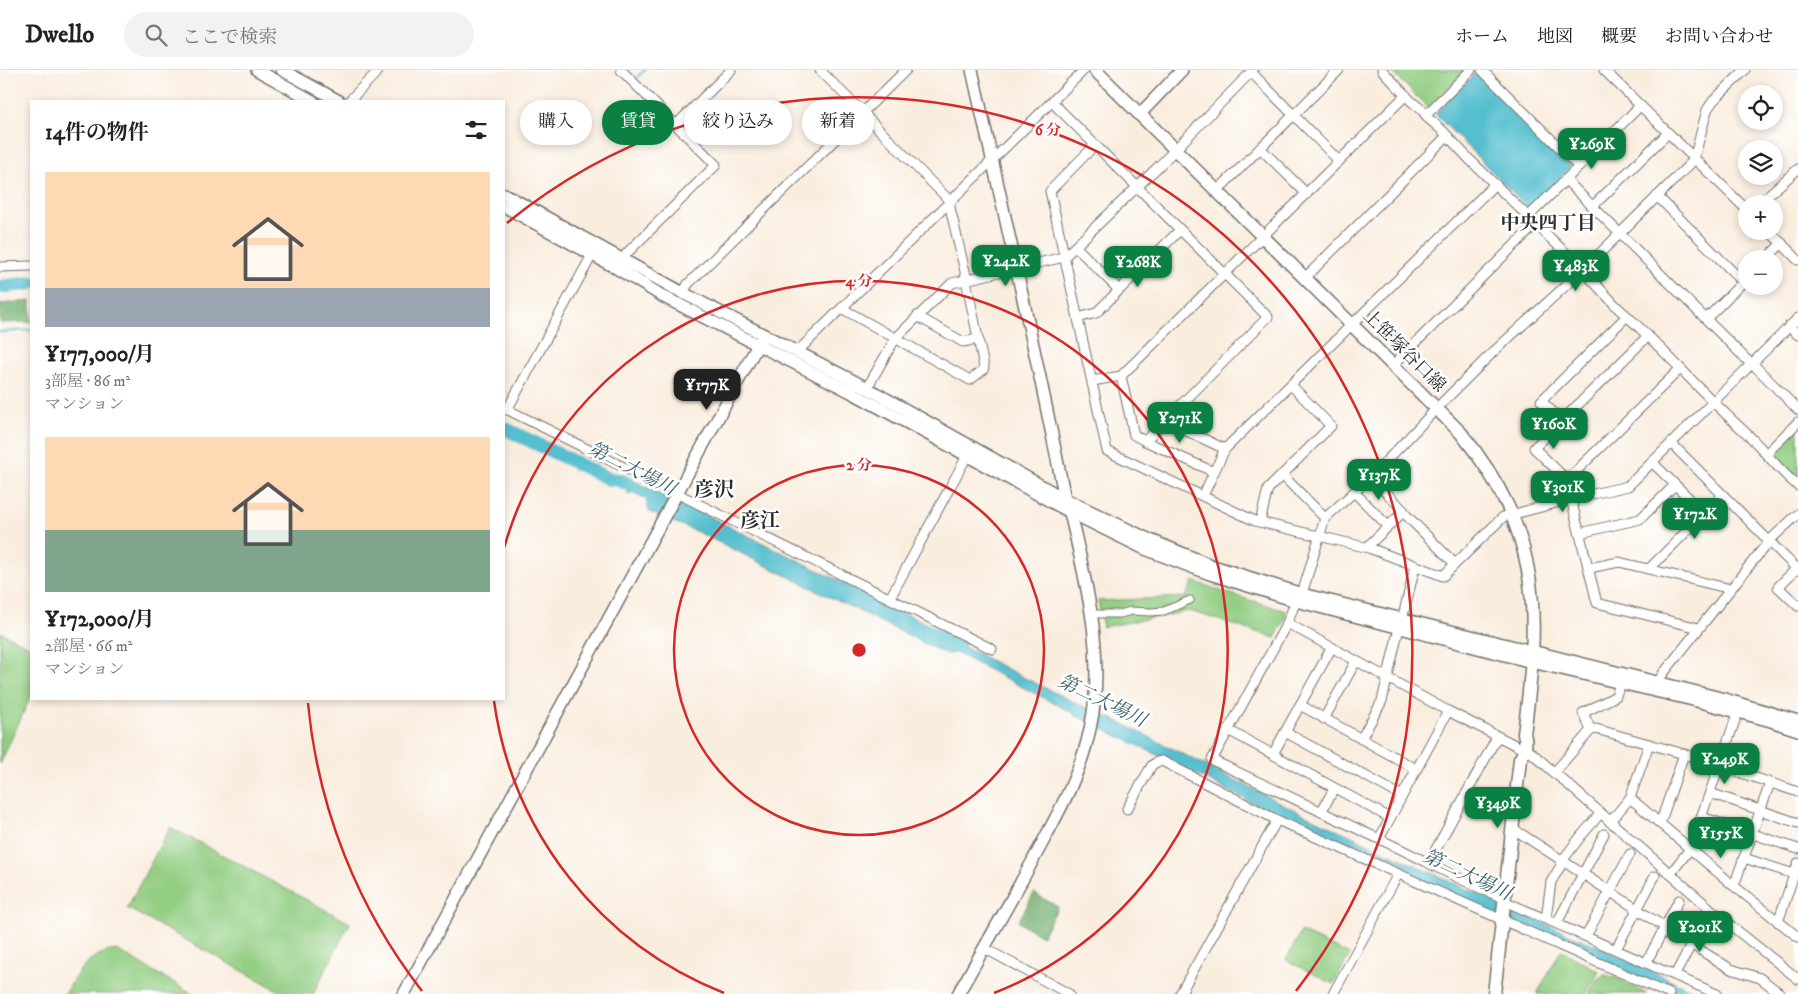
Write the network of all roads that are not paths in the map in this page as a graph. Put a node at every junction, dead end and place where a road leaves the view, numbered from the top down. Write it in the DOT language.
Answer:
graph roads {
  1 [pos="257,70"];
  2 [pos="282,70"];
  3 [pos="380,70"];
  4 [pos="621,70"];
  5 [pos="731,70"];
  6 [pos="820,70"];
  7 [pos="906,70"];
  8 [pos="972,70"];
  9 [pos="1084,70"];
  10 [pos="1095,70"];
  11 [pos="1182,70"];
  12 [pos="1339,70"];
  13 [pos="1382,70"];
  14 [pos="1471,70"];
  15 [pos="1482,70"];
  16 [pos="1604,70"];
  17 [pos="1745,70"];
  18 [pos="1252,71"];
  19 [pos="1406,95"];
  20 [pos="311,100"];
  21 [pos="336,100"];
  22 [pos="350,100"];
  23 [pos="850,100"];
  24 [pos="874,102"];
  25 [pos="1052,102"];
  26 [pos="1640,106"];
  27 [pos="1139,115"];
  28 [pos="1294,115"];
  29 [pos="1426,115"];
  30 [pos="874,124"];
  31 [pos="676,125"];
  32 [pos="1668,133"];
  33 [pos="1447,136"];
  34 [pos="830,145"];
  35 [pos="1095,145"];
  36 [pos="1260,148"];
  37 [pos="1174,150"];
  38 [pos="1694,159"];
  39 [pos="992,161"];
  40 [pos="1340,161"];
  41 [pos="1579,167"];
  42 [pos="1798,169"];
  43 [pos="1566,180"];
  44 [pos="1495,184"];
  45 [pos="1138,187"];
  46 [pos="1216,192"];
  47 [pos="1307,194"];
  48 [pos="505,195"];
  49 [pos="1768,195"];
  50 [pos="1658,196"];
  51 [pos="1738,201"];
  52 [pos="950,202"];
  53 [pos="1593,206"];
  54 [pos="505,207"];
  55 [pos="1528,217"];
  56 [pos="1536,224"];
  57 [pos="1180,230"];
  58 [pos="1620,233"];
  59 [pos="1262,238"];
  60 [pos="1778,240"];
  61 [pos="1782,244"];
  62 [pos="1076,247"];
  63 [pos="1776,250"];
  64 [pos="592,255"];
  65 [pos="1797,256"];
  66 [pos="1064,257"];
  67 [pos="623,260"];
  68 [pos="30,266"];
  69 [pos="0,267"];
  70 [pos="1016,268"];
  71 [pos="1582,270"];
  72 [pos="1738,273"];
  73 [pos="1224,274"];
  74 [pos="1305,278"];
  75 [pos="966,280"];
  76 [pos="1738,287"];
  77 [pos="1119,290"];
  78 [pos="683,293"];
  79 [pos="843,309"];
  80 [pos="917,316"];
  81 [pos="1627,316"];
  82 [pos="1078,318"];
  83 [pos="1798,318"];
  84 [pos="1706,319"];
  85 [pos="1352,324"];
  86 [pos="1789,326"];
  87 [pos="763,335"];
  88 [pos="1648,336"];
  89 [pos="1798,336"];
  90 [pos="894,339"];
  91 [pos="978,339"];
  92 [pos="757,346"];
  93 [pos="797,352"];
  94 [pos="1751,364"];
  95 [pos="1393,365"];
  96 [pos="1680,369"];
  97 [pos="1122,376"];
  98 [pos="1092,381"];
  99 [pos="1291,385"];
  100 [pos="867,388"];
  101 [pos="1713,402"];
  102 [pos="1436,408"];
  103 [pos="506,409"];
  104 [pos="1798,410"];
  105 [pos="1562,420"];
  106 [pos="1165,421"];
  107 [pos="1798,422"];
  108 [pos="1145,441"];
  109 [pos="1671,443"];
  110 [pos="1225,449"];
  111 [pos="1766,454"];
  112 [pos="967,456"];
  113 [pos="1652,462"];
  114 [pos="1214,472"];
  115 [pos="1282,475"];
  116 [pos="1371,477"];
  117 [pos="1567,480"];
  118 [pos="1675,485"];
  119 [pos="1798,486"];
  120 [pos="1354,492"];
  121 [pos="1723,495"];
  122 [pos="1203,496"];
  123 [pos="675,497"];
  124 [pos="1065,499"];
  125 [pos="1571,499"];
  126 [pos="1070,512"];
  127 [pos="1403,512"];
  128 [pos="1512,513"];
  129 [pos="1705,514"];
  130 [pos="1798,514"];
  131 [pos="1325,518"];
  132 [pos="1260,522"];
  133 [pos="1388,526"];
  134 [pos="1580,533"];
  135 [pos="1319,536"];
  136 [pos="1769,541"];
  137 [pos="1368,548"];
  138 [pos="1455,564"];
  139 [pos="1416,567"];
  140 [pos="1589,568"];
  141 [pos="1797,568"];
  142 [pos="1649,569"];
  143 [pos="1731,589"];
  144 [pos="890,598"];
  145 [pos="1299,598"];
  146 [pos="1190,600"];
  147 [pos="1798,606"];
  148 [pos="1098,614"];
  149 [pos="1287,623"];
  150 [pos="1401,624"];
  151 [pos="1699,628"];
  152 [pos="1332,647"];
  153 [pos="992,649"];
  154 [pos="1532,657"];
  155 [pos="1356,661"];
  156 [pos="1388,677"];
  157 [pos="1620,683"];
  158 [pos="1658,683"];
  159 [pos="1300,706"];
  160 [pos="1448,711"];
  161 [pos="1738,712"];
  162 [pos="1324,718"];
  163 [pos="1798,721"];
  164 [pos="1228,730"];
  165 [pos="1591,730"];
  166 [pos="1798,730"];
  167 [pos="1285,732"];
  168 [pos="1497,737"];
  169 [pos="1361,739"];
  170 [pos="1649,744"];
  171 [pos="1521,752"];
  172 [pos="1273,754"];
  173 [pos="1684,754"];
  174 [pos="1719,765"];
  175 [pos="1416,769"];
  176 [pos="1554,772"];
  177 [pos="1770,783"];
  178 [pos="1334,789"];
  179 [pos="1798,792"];
  180 [pos="1710,793"];
  181 [pos="1402,796"];
  182 [pos="1630,798"];
  183 [pos="1127,809"];
  184 [pos="1760,810"];
  185 [pos="1321,812"];
  186 [pos="1598,816"];
  187 [pos="1702,817"];
  188 [pos="1390,818"];
  189 [pos="1277,820"];
  190 [pos="1610,822"];
  191 [pos="1798,823"];
  192 [pos="1660,824"];
  193 [pos="1512,828"];
  194 [pos="1604,834"];
  195 [pos="1752,834"];
  196 [pos="1379,839"];
  197 [pos="1690,849"];
  198 [pos="1798,849"];
  199 [pos="1630,854"];
  200 [pos="1744,858"];
  201 [pos="1429,862"];
  202 [pos="1563,862"];
  203 [pos="1798,863"];
  204 [pos="1398,874"];
  205 [pos="1582,874"];
  206 [pos="1670,874"];
  207 [pos="1794,874"];
  208 [pos="1655,876"];
  209 [pos="1734,886"];
  210 [pos="1610,892"];
  211 [pos="1504,900"];
  212 [pos="1678,900"];
  213 [pos="1637,909"];
  214 [pos="1546,919"];
  215 [pos="1502,920"];
  216 [pos="1704,920"];
  217 [pos="1778,922"];
  218 [pos="1556,924"];
  219 [pos="1664,927"];
  220 [pos="1586,936"];
  221 [pos="1798,937"];
  222 [pos="1691,944"];
  223 [pos="984,948"];
  224 [pos="1616,949"];
  225 [pos="1646,962"];
  226 [pos="1675,975"];
  227 [pos="1798,979"];
  228 [pos="1492,992"];
  229 [pos="404,994"];
  230 [pos="958,994"];
  231 [pos="1068,994"];
  232 [pos="1180,994"];
  233 [pos="1333,994"];
  234 [pos="1670,994"];
  235 [pos="1717,994"];
  236 [pos="1781,994"];
  1 -- 20 [label="street"];
  2 -- 21 [label="street"];
  3 -- 22 [label="street"];
  4 -- 31 [label="street"];
  5 -- 31 [label="street"];
  6 -- 23 [label="street"];
  7 -- 24 [label="street"];
  8 -- 39 [label="street"];
  9 -- 25 [label="street"];
  10 -- 27 [label="main road, 上笹塚谷口線"];
  11 -- 27 [label="street"];
  12 -- 28 [label="street"];
  13 -- 19 [label="street"];
  14 -- 29 [label="street"];
  15 -- 41 [label="street"];
  16 -- 26 [label="street"];
  17 -- 38 [label="street"];
  18 -- 28 [label="street"];
  18 -- 37 [label="street"];
  19 -- 29 [label="street"];
  19 -- 40 [label="street"];
  25 -- 35 [label="street"];
  25 -- 39 [label="street"];
  26 -- 32 [label="street"];
  26 -- 41 [label="street"];
  27 -- 37 [label="main road, 上笹塚谷口線"];
  28 -- 36 [label="street"];
  28 -- 40 [label="street"];
  29 -- 33 [label="street"];
  30 -- 52 [label="street"];
  31 -- 67 [label="street"];
  32 -- 38 [label="street"];
  32 -- 53 [label="street"];
  33 -- 44 [label="street"];
  33 -- 74 [label="street"];
  34 -- 78 [label="street"];
  35 -- 45 [label="street"];
  35 -- 66 [label="street"];
  36 -- 46 [label="street"];
  36 -- 47 [label="street"];
  37 -- 45 [label="street"];
  37 -- 46 [label="main road, 上笹塚谷口線"];
  38 -- 50 [label="street"];
  38 -- 51 [label="street"];
  39 -- 52 [label="street"];
  39 -- 70 [label="street"];
  40 -- 47 [label="street"];
  41 -- 43 [label="street"];
  42 -- 49 [label="street"];
  43 -- 53 [label="street"];
  43 -- 55 [label="street"];
  44 -- 55 [label="street"];
  44 -- 85 [label="street"];
  45 -- 57 [label="street"];
  45 -- 62 [label="street"];
  46 -- 59 [label="main road, 上笹塚谷口線"];
  47 -- 59 [label="street"];
  48 -- 67 [label="street"];
  50 -- 58 [label="street"];
  50 -- 72 [label="street"];
  52 -- 75 [label="street"];
  52 -- 79 [label="street"];
  53 -- 58 [label="street"];
  54 -- 64 [label="street"];
  55 -- 56 [label="street"];
  56 -- 71 [label="street"];
  56 -- 95 [label="street"];
  57 -- 73 [label="street"];
  57 -- 77 [label="street"];
  58 -- 71 [label="street"];
  58 -- 84 [label="street"];
  59 -- 73 [label="street"];
  59 -- 74 [label="main road, 上笹塚谷口線"];
  60 -- 61 [label="street"];
  61 -- 63 [label="street"];
  61 -- 65 [label="street"];
  62 -- 66 [label="street"];
  62 -- 77 [label="street"];
  64 -- 92 [label="street"];
  64 -- 103 [label="street"];
  66 -- 70 [label="street"];
  66 -- 82 [label="street"];
  67 -- 78 [label="street"];
  68 -- 69 [label="street"];
  70 -- 75 [label="street"];
  70 -- 124 [label="street"];
  71 -- 81 [label="street"];
  71 -- 102 [label="street"];
  73 -- 97 [label="street"];
  73 -- 106 [label="street"];
  74 -- 85 [label="main road, 上笹塚谷口線"];
  75 -- 80 [label="street"];
  75 -- 91 [label="street"];
  76 -- 84 [label="street"];
  77 -- 82 [label="street"];
  78 -- 87 [label="street"];
  79 -- 90 [label="street"];
  79 -- 93 [label="street"];
  80 -- 90 [label="street"];
  80 -- 91 [label="street"];
  81 -- 88 [label="street"];
  81 -- 105 [label="street"];
  82 -- 98 [label="street"];
  83 -- 86 [label="street"];
  84 -- 94 [label="street"];
  85 -- 95 [label="main road, 上笹塚谷口線"];
  85 -- 99 [label="street"];
  86 -- 89 [label="street"];
  86 -- 94 [label="street"];
  87 -- 92 [label="street"];
  87 -- 93 [label="street"];
  88 -- 96 [label="street"];
  88 -- 105 [label="street"];
  90 -- 91 [label="street"];
  90 -- 100 [label="street"];
  92 -- 112 [label="street"];
  92 -- 123 [label="street"];
  93 -- 100 [label="street"];
  94 -- 101 [label="street"];
  94 -- 104 [label="street"];
  95 -- 102 [label="main road, 上笹塚谷口線"];
  96 -- 101 [label="street"];
  96 -- 117 [label="street"];
  97 -- 98 [label="street"];
  97 -- 108 [label="street"];
  98 -- 122 [label="street"];
  99 -- 110 [label="street"];
  99 -- 115 [label="street"];
  100 -- 124 [label="street"];
  101 -- 109 [label="street"];
  101 -- 111 [label="street"];
  102 -- 116 [label="street"];
  102 -- 128 [label="main road, 上笹塚谷口線"];
  103 -- 123 [label="street"];
  105 -- 117 [label="street"];
  106 -- 108 [label="street"];
  106 -- 110 [label="street"];
  107 -- 111 [label="street"];
  108 -- 114 [label="street"];
  109 -- 113 [label="street"];
  109 -- 121 [label="street"];
  110 -- 114 [label="street"];
  111 -- 119 [label="street"];
  112 -- 126 [label="street"];
  112 -- 144 [label="street"];
  113 -- 118 [label="street"];
  113 -- 125 [label="street"];
  114 -- 122 [label="street"];
  115 -- 131 [label="street"];
  115 -- 132 [label="street"];
  116 -- 120 [label="street"];
  116 -- 127 [label="street"];
  117 -- 125 [label="street"];
  118 -- 129 [label="street"];
  118 -- 134 [label="street"];
  120 -- 131 [label="street"];
  120 -- 133 [label="street"];
  121 -- 129 [label="street"];
  121 -- 136 [label="street"];
  122 -- 132 [label="street"];
  123 -- 144 [label="street"];
  123 -- 229 [label="street"];
  124 -- 126 [label="street"];
  124 -- 145 [label="street"];
  125 -- 128 [label="street"];
  125 -- 134 [label="street"];
  126 -- 145 [label="street"];
  126 -- 223 [label="street"];
  127 -- 133 [label="street"];
  127 -- 138 [label="street"];
  128 -- 138 [label="street"];
  128 -- 154 [label="main road, 上笹塚谷口線"];
  129 -- 142 [label="street"];
  130 -- 136 [label="street"];
  131 -- 135 [label="street"];
  132 -- 135 [label="street"];
  133 -- 137 [label="street"];
  134 -- 140 [label="street"];
  135 -- 137 [label="street"];
  135 -- 145 [label="street"];
  136 -- 141 [label="street"];
  136 -- 143 [label="street"];
  137 -- 139 [label="street"];
  138 -- 139 [label="street"];
  139 -- 150 [label="street"];
  140 -- 142 [label="street"];
  140 -- 151 [label="street"];
  141 -- 147 [label="street"];
  142 -- 143 [label="street"];
  143 -- 151 [label="street"];
  144 -- 153 [label="street"];
  145 -- 149 [label="street"];
  145 -- 150 [label="street"];
  146 -- 148 [label="street"];
  149 -- 152 [label="street"];
  149 -- 164 [label="street"];
  150 -- 154 [label="street"];
  150 -- 156 [label="street"];
  151 -- 158 [label="street"];
  152 -- 155 [label="street"];
  152 -- 159 [label="street"];
  154 -- 157 [label="street"];
  154 -- 158 [label="street"];
  154 -- 171 [label="main road, 上笹塚谷口線"];
  155 -- 156 [label="street"];
  155 -- 162 [label="street"];
  156 -- 160 [label="street"];
  156 -- 169 [label="street"];
  157 -- 161 [label="street"];
  157 -- 165 [label="street"];
  158 -- 163 [label="street"];
  159 -- 162 [label="street"];
  159 -- 167 [label="street"];
  160 -- 168 [label="street"];
  160 -- 175 [label="street"];
  161 -- 166 [label="street"];
  161 -- 174 [label="street"];
  162 -- 169 [label="street"];
  164 -- 172 [label="street"];
  164 -- 185 [label="street"];
  165 -- 170 [label="street"];
  165 -- 176 [label="street"];
  167 -- 172 [label="street"];
  167 -- 181 [label="street"];
  168 -- 171 [label="street"];
  168 -- 201 [label="street"];
  169 -- 175 [label="street"];
  170 -- 173 [label="street"];
  170 -- 182 [label="street"];
  171 -- 176 [label="street"];
  171 -- 193 [label="main road, 上笹塚谷口線"];
  172 -- 178 [label="street"];
  173 -- 174 [label="street"];
  173 -- 192 [label="street"];
  174 -- 177 [label="street"];
  174 -- 180 [label="street"];
  175 -- 181 [label="street"];
  176 -- 186 [label="street"];
  177 -- 179 [label="street"];
  177 -- 184 [label="street"];
  178 -- 185 [label="street"];
  178 -- 188 [label="street"];
  180 -- 184 [label="street"];
  180 -- 187 [label="street"];
  181 -- 188 [label="street"];
  182 -- 190 [label="street"];
  182 -- 192 [label="street"];
  183 -- 189 [label="street"];
  184 -- 191 [label="street"];
  184 -- 195 [label="street"];
  185 -- 196 [label="street"];
  186 -- 190 [label="street"];
  186 -- 202 [label="street"];
  187 -- 195 [label="street"];
  187 -- 197 [label="street"];
  188 -- 196 [label="street"];
  189 -- 204 [label="street"];
  189 -- 232 [label="street"];
  190 -- 206 [label="street"];
  192 -- 197 [label="street"];
  193 -- 202 [label="street"];
  193 -- 211 [label="main road, 上笹塚谷口線"];
  194 -- 205 [label="street"];
  195 -- 198 [label="street"];
  195 -- 200 [label="street"];
  196 -- 201 [label="street"];
  197 -- 206 [label="street"];
  197 -- 209 [label="street"];
  199 -- 210 [label="street"];
  200 -- 207 [label="street"];
  200 -- 209 [label="street"];
  201 -- 211 [label="street"];
  202 -- 205 [label="street"];
  202 -- 214 [label="street"];
  203 -- 207 [label="street"];
  204 -- 215 [label="street"];
  204 -- 233 [label="street"];
  205 -- 210 [label="street"];
  205 -- 218 [label="street"];
  206 -- 227 [label="street"];
  207 -- 217 [label="street"];
  208 -- 213 [label="street"];
  209 -- 217 [label="street"];
  210 -- 213 [label="street"];
  210 -- 220 [label="street"];
  211 -- 214 [label="street"];
  211 -- 215 [label="main road, 上笹塚谷口線"];
  212 -- 219 [label="street"];
  213 -- 219 [label="street"];
  213 -- 224 [label="street"];
  214 -- 218 [label="street"];
  215 -- 228 [label="main road, 上笹塚谷口線"];
  215 -- 234 [label="street"];
  216 -- 222 [label="street"];
  217 -- 221 [label="street"];
  218 -- 220 [label="street"];
  219 -- 222 [label="street"];
  219 -- 225 [label="street"];
  220 -- 224 [label="street"];
  222 -- 226 [label="street"];
  222 -- 236 [label="street"];
  223 -- 230 [label="street"];
  223 -- 231 [label="street"];
  224 -- 225 [label="street"];
  225 -- 226 [label="street"];
  226 -- 235 [label="street"];
}
